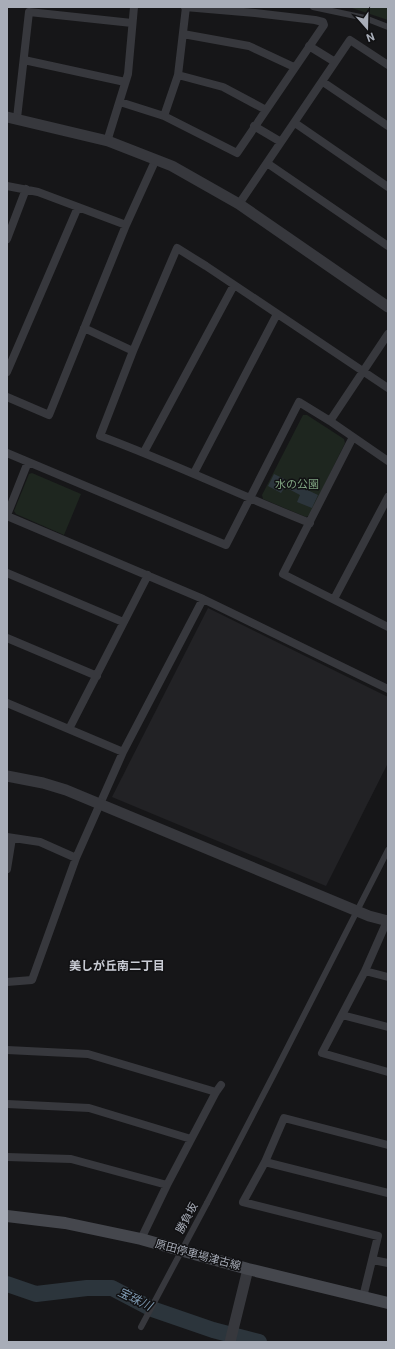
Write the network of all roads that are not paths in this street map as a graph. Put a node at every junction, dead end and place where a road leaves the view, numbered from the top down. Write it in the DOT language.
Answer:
graph roads {
  1 [pos="134,7"];
  2 [pos="185,7"];
  3 [pos="313,7"];
  4 [pos="132,23"];
  5 [pos="388,27"];
  6 [pos="184,34"];
  7 [pos="309,46"];
  8 [pos="24,60"];
  9 [pos="335,62"];
  10 [pos="388,65"];
  11 [pos="294,67"];
  12 [pos="178,75"];
  13 [pos="125,82"];
  14 [pos="323,82"];
  15 [pos="120,102"];
  16 [pos="266,110"];
  17 [pos="164,116"];
  18 [pos="12,117"];
  19 [pos="295,123"];
  20 [pos="254,126"];
  21 [pos="388,126"];
  22 [pos="108,141"];
  23 [pos="280,142"];
  24 [pos="156,159"];
  25 [pos="267,163"];
  26 [pos="7,186"];
  27 [pos="388,187"];
  28 [pos="26,189"];
  29 [pos="239,204"];
  30 [pos="78,207"];
  31 [pos="126,225"];
  32 [pos="7,239"];
  33 [pos="388,246"];
  34 [pos="234,285"];
  35 [pos="388,307"];
  36 [pos="277,314"];
  37 [pos="84,328"];
  38 [pos="388,334"];
  39 [pos="132,350"];
  40 [pos="363,371"];
  41 [pos="7,372"];
  42 [pos="388,388"];
  43 [pos="7,397"];
  44 [pos="330,421"];
  45 [pos="353,437"];
  46 [pos="144,452"];
  47 [pos="7,453"];
  48 [pos="388,461"];
  49 [pos="28,462"];
  50 [pos="194,473"];
  51 [pos="388,497"];
  52 [pos="249,499"];
  53 [pos="7,516"];
  54 [pos="310,523"];
  55 [pos="7,573"];
  56 [pos="148,575"];
  57 [pos="203,599"];
  58 [pos="334,599"];
  59 [pos="123,622"];
  60 [pos="388,625"];
  61 [pos="7,638"];
  62 [pos="97,676"];
  63 [pos="388,689"];
  64 [pos="7,703"];
  65 [pos="69,729"];
  66 [pos="123,752"];
  67 [pos="7,776"];
  68 [pos="100,803"];
  69 [pos="10,837"];
  70 [pos="388,850"];
  71 [pos="76,858"];
  72 [pos="7,869"];
  73 [pos="357,911"];
  74 [pos="388,921"];
  75 [pos="365,971"];
  76 [pos="388,977"];
  77 [pos="7,982"];
  78 [pos="342,1015"];
  79 [pos="388,1027"];
  80 [pos="7,1050"];
  81 [pos="388,1072"];
  82 [pos="7,1104"];
  83 [pos="191,1139"];
  84 [pos="388,1144"];
  85 [pos="7,1157"];
  86 [pos="265,1162"];
  87 [pos="166,1185"];
  88 [pos="388,1193"];
  89 [pos="7,1216"];
  90 [pos="141,1239"];
  91 [pos="373,1260"];
  92 [pos="388,1263"];
  93 [pos="248,1269"];
  94 [pos="363,1297"];
  95 [pos="388,1303"];
  96 [pos="141,1327"];
  97 [pos="230,1342"];
  1 -- 4 [label="street"];
  2 -- 6 [label="street"];
  2 -- 7 [label="street"];
  3 -- 5 [label="street"];
  4 -- 8 [label="street"];
  4 -- 13 [label="street"];
  6 -- 11 [label="street"];
  6 -- 12 [label="street"];
  7 -- 9 [label="street"];
  7 -- 11 [label="street"];
  8 -- 13 [label="street"];
  8 -- 18 [label="street"];
  9 -- 10 [label="street"];
  9 -- 14 [label="street"];
  11 -- 16 [label="street"];
  12 -- 16 [label="street"];
  12 -- 17 [label="street"];
  13 -- 15 [label="street"];
  14 -- 19 [label="street"];
  14 -- 21 [label="street"];
  15 -- 17 [label="street"];
  15 -- 22 [label="street"];
  16 -- 20 [label="street"];
  17 -- 20 [label="street"];
  18 -- 22 [label="street"];
  19 -- 23 [label="street"];
  19 -- 27 [label="street"];
  20 -- 23 [label="street"];
  22 -- 24 [label="street"];
  23 -- 25 [label="street"];
  24 -- 29 [label="street"];
  24 -- 31 [label="street"];
  25 -- 29 [label="street"];
  25 -- 33 [label="street"];
  26 -- 28 [label="street"];
  28 -- 30 [label="street"];
  28 -- 32 [label="street"];
  29 -- 35 [label="street"];
  30 -- 31 [label="street"];
  30 -- 41 [label="street"];
  31 -- 37 [label="street"];
  34 -- 36 [label="street"];
  34 -- 39 [label="street"];
  34 -- 46 [label="street"];
  36 -- 40 [label="street"];
  36 -- 50 [label="street"];
  37 -- 39 [label="street"];
  37 -- 43 [label="street"];
  38 -- 40 [label="street"];
  39 -- 46 [label="street"];
  40 -- 42 [label="street"];
  40 -- 44 [label="street"];
  44 -- 45 [label="street"];
  44 -- 52 [label="street"];
  45 -- 48 [label="street"];
  45 -- 54 [label="street"];
  46 -- 50 [label="street"];
  47 -- 49 [label="street"];
  49 -- 52 [label="street"];
  49 -- 53 [label="street"];
  50 -- 52 [label="street"];
  51 -- 58 [label="street"];
  52 -- 54 [label="street"];
  53 -- 56 [label="street"];
  54 -- 58 [label="street"];
  55 -- 59 [label="street"];
  56 -- 57 [label="street"];
  56 -- 59 [label="street"];
  57 -- 63 [label="street"];
  57 -- 66 [label="street"];
  58 -- 60 [label="street"];
  59 -- 62 [label="street"];
  61 -- 62 [label="street"];
  62 -- 65 [label="street"];
  64 -- 65 [label="street"];
  65 -- 66 [label="street"];
  66 -- 68 [label="street"];
  67 -- 68 [label="street"];
  68 -- 71 [label="street"];
  68 -- 73 [label="street"];
  69 -- 71 [label="street"];
  69 -- 72 [label="street"];
  70 -- 73 [label="street, 勝負坂"];
  71 -- 77 [label="street"];
  73 -- 74 [label="street"];
  73 -- 96 [label="street, 勝負坂, bridge"];
  74 -- 75 [label="street"];
  75 -- 76 [label="street"];
  75 -- 78 [label="street"];
  78 -- 79 [label="street"];
  78 -- 81 [label="street"];
  80 -- 83 [label="street"];
  82 -- 83 [label="street"];
  83 -- 87 [label="street"];
  84 -- 86 [label="street"];
  85 -- 87 [label="street"];
  86 -- 88 [label="street"];
  86 -- 91 [label="street"];
  87 -- 90 [label="street"];
  89 -- 90 [label="main road, 原田停車場津古線"];
  90 -- 93 [label="main road, 原田停車場津古線"];
  91 -- 92 [label="street"];
  91 -- 94 [label="street"];
  93 -- 94 [label="main road, 原田停車場津古線"];
  93 -- 97 [label="street"];
  94 -- 95 [label="main road, 原田停車場津古線"];
}
